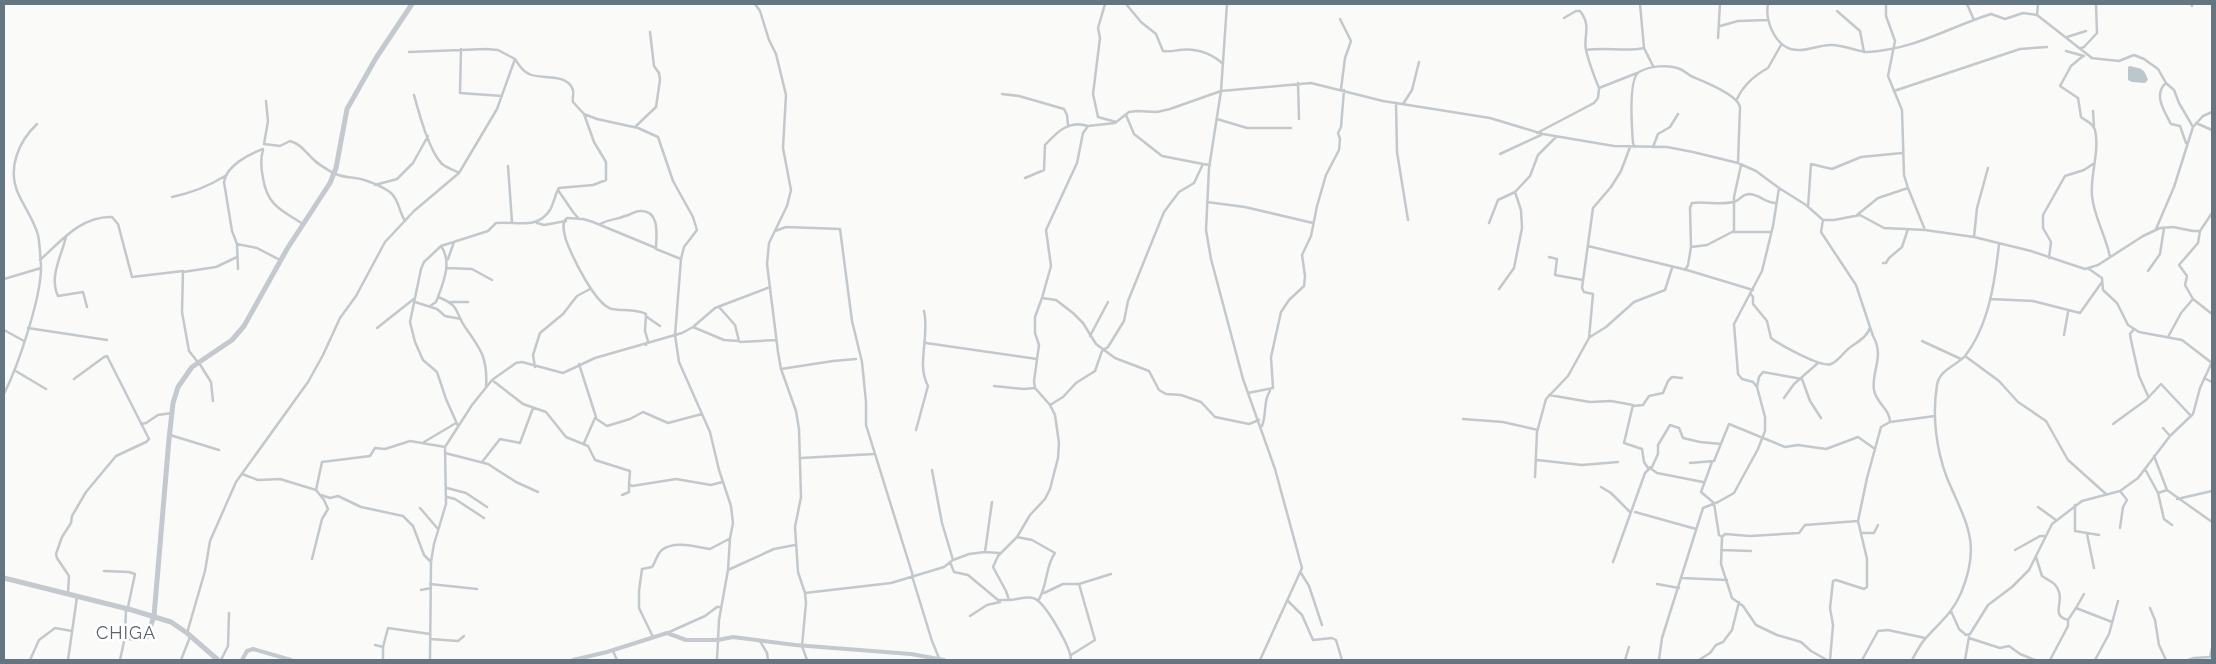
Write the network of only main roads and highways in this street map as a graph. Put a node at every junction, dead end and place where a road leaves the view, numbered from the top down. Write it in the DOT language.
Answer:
graph roads {
  1 [pos="412,4"];
  2 [pos="4,578"];
  3 [pos="154,616"];
  4 [pos="125,637"];
  5 [pos="220,660"];
  1 -- 3 [label="main road"];
  2 -- 3 [label="main road"];
  3 -- 4 [label="main road"];
  3 -- 5 [label="main road"];
}
